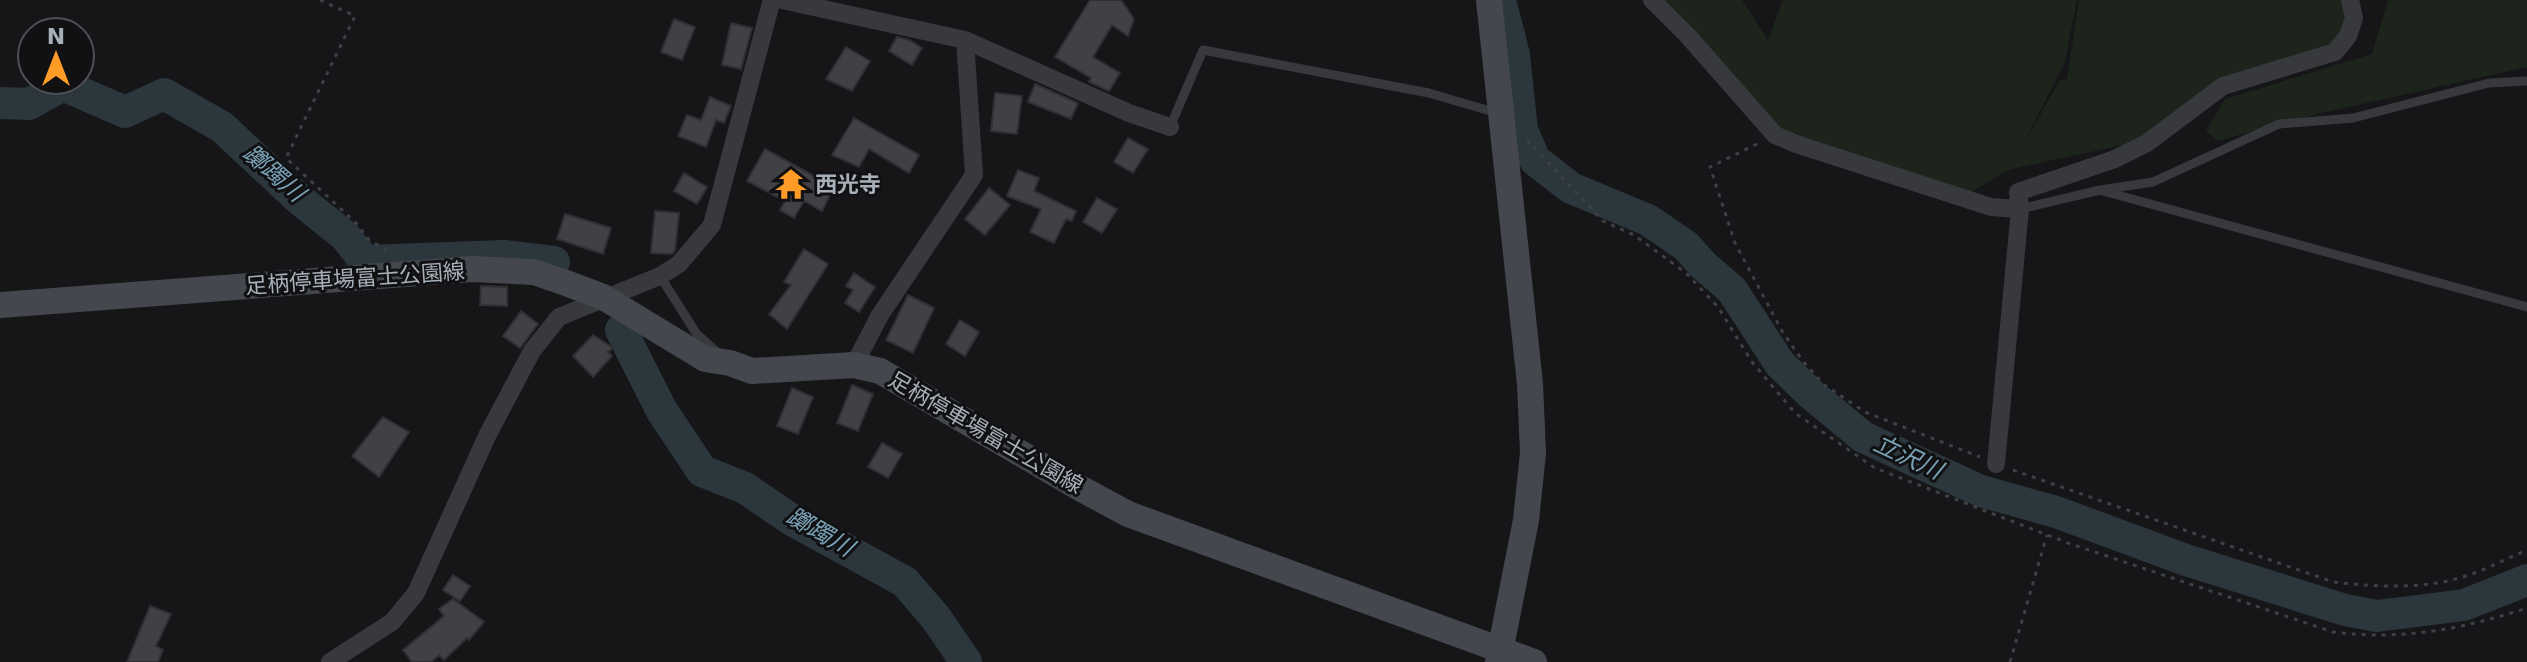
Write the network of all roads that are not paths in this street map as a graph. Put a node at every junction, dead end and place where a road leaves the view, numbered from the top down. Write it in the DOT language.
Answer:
graph roads {
  1 [pos="1489,0"];
  2 [pos="1652,0"];
  3 [pos="2350,0"];
  4 [pos="772,1"];
  5 [pos="965,40"];
  6 [pos="2527,81"];
  7 [pos="1502,115"];
  8 [pos="1170,127"];
  9 [pos="2100,190"];
  10 [pos="2020,209"];
  11 [pos="660,276"];
  12 [pos="603,297"];
  13 [pos="0,305"];
  14 [pos="2527,307"];
  15 [pos="730,363"];
  16 [pos="854,365"];
  17 [pos="1996,464"];
  18 [pos="1500,656"];
  19 [pos="330,662"];
  20 [pos="1534,662"];
  1 -- 7 [label="main road"];
  2 -- 10 [label="street"];
  3 -- 10 [label="street"];
  4 -- 5 [label="street"];
  4 -- 11 [label="street"];
  5 -- 8 [label="street"];
  5 -- 16 [label="street"];
  6 -- 9 [label="lane"];
  7 -- 8 [label="lane"];
  7 -- 18 [label="main road"];
  9 -- 10 [label="lane"];
  9 -- 14 [label="lane"];
  10 -- 17 [label="street"];
  11 -- 12 [label="street"];
  11 -- 15 [label="lane"];
  12 -- 13 [label="main road, 足柄停車場富士公園線"];
  12 -- 15 [label="main road, 足柄停車場富士公園線"];
  12 -- 19 [label="street"];
  15 -- 16 [label="main road, 足柄停車場富士公園線"];
  16 -- 18 [label="main road, 足柄停車場富士公園線"];
  18 -- 20 [label="main road, 足柄停車場富士公園線"];
}
